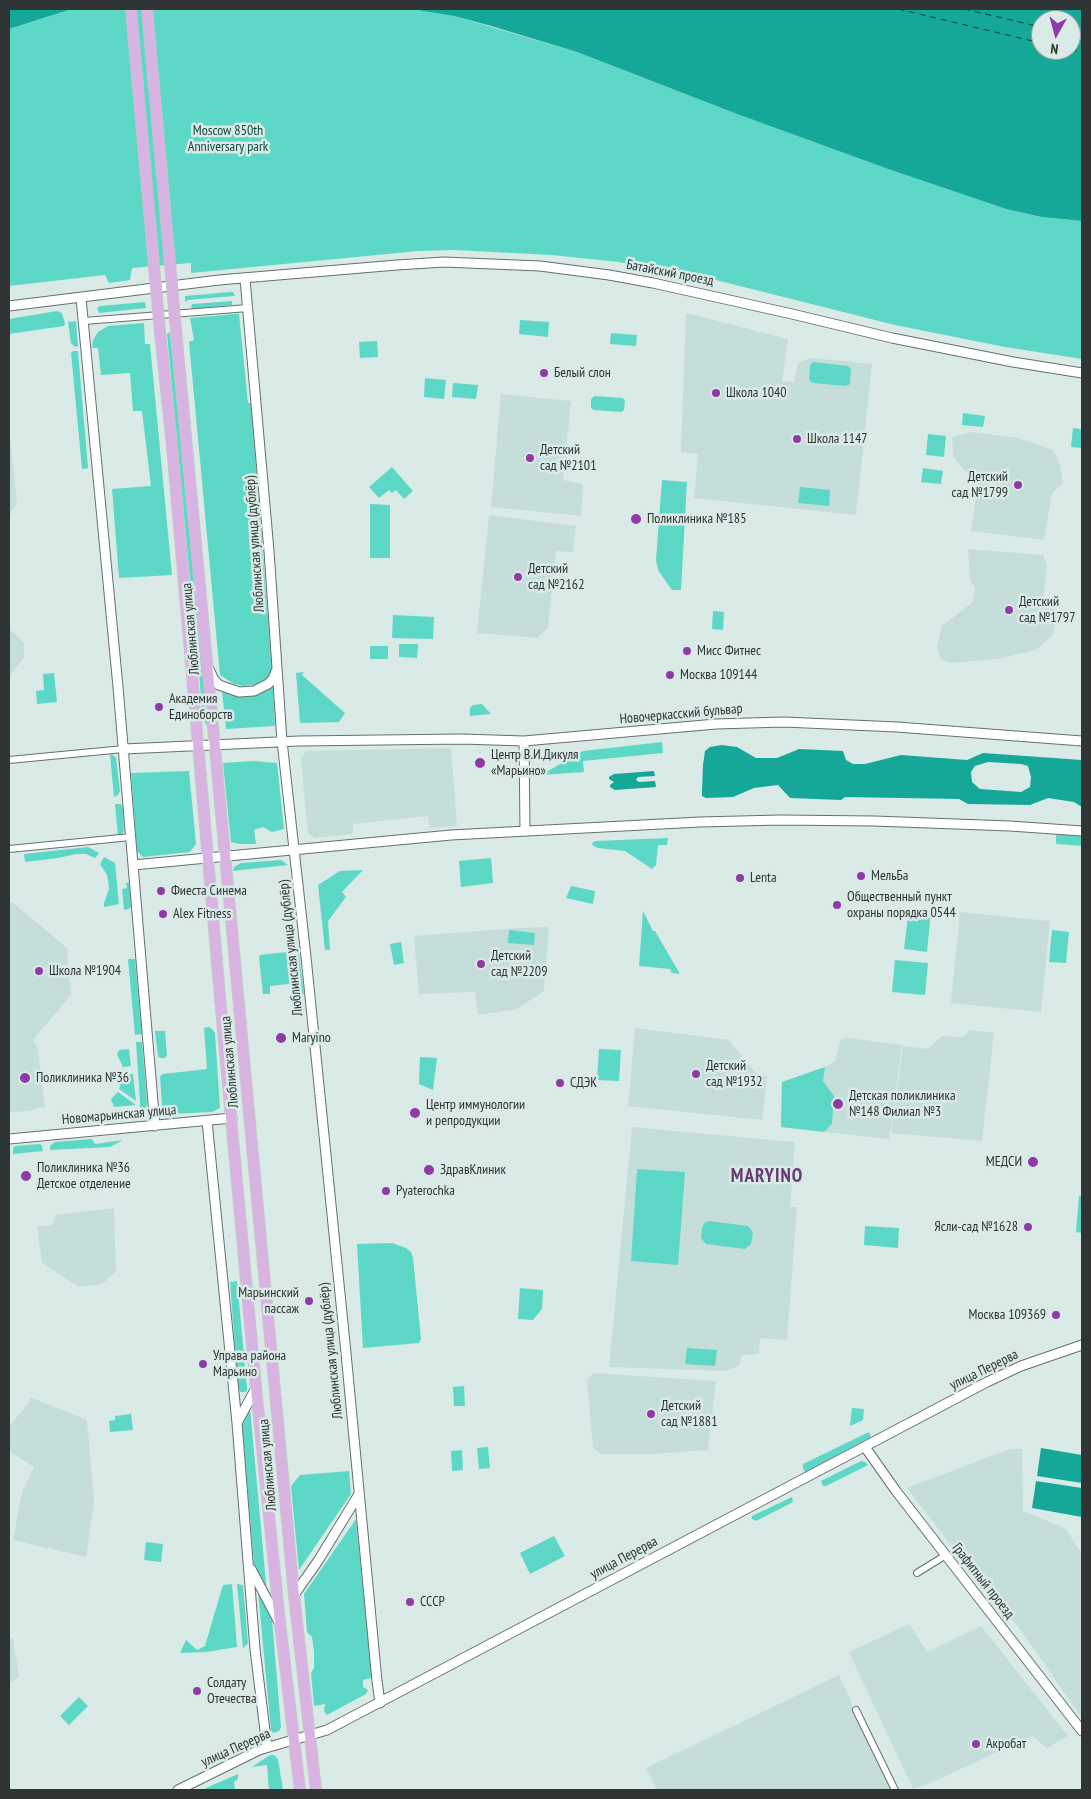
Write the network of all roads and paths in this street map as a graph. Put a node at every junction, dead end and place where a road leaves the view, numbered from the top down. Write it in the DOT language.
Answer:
graph roads {
  1 [pos="131,9"];
  2 [pos="147,9"];
  3 [pos="245,279"];
  4 [pos="81,298"];
  5 [pos="9,306"];
  6 [pos="248,308"];
  7 [pos="84,321"];
  8 [pos="1082,373"];
  9 [pos="208,667"];
  10 [pos="277,668"];
  11 [pos="282,741"];
  12 [pos="524,741"];
  13 [pos="1082,741"];
  14 [pos="198,744"];
  15 [pos="215,744"];
  16 [pos="124,749"];
  17 [pos="9,760"];
  18 [pos="525,830"];
  19 [pos="1082,831"];
  20 [pos="131,837"];
  21 [pos="9,849"];
  22 [pos="294,850"];
  23 [pos="226,856"];
  24 [pos="208,858"];
  25 [pos="133,865"];
  26 [pos="232,1118"];
  27 [pos="207,1121"];
  28 [pos="155,1126"];
  29 [pos="9,1139"];
  30 [pos="1082,1345"];
  31 [pos="256,1388"];
  32 [pos="237,1423"];
  33 [pos="865,1446"];
  34 [pos="359,1494"];
  35 [pos="946,1555"];
  36 [pos="248,1562"];
  37 [pos="917,1573"];
  38 [pos="294,1595"];
  39 [pos="280,1623"];
  40 [pos="380,1703"];
  41 [pos="856,1710"];
  42 [pos="1082,1731"];
  43 [pos="310,1734"];
  44 [pos="294,1739"];
  45 [pos="267,1747"];
  46 [pos="178,1790"];
  47 [pos="300,1790"];
  48 [pos="316,1790"];
  49 [pos="895,1790"];
  1 -- 14 [label="main road, Люблинская улица, bridge"];
  2 -- 9 [label="main road, Люблинская улица, bridge"];
  3 -- 4 [label="street, Батайский проезд"];
  3 -- 6 [label="street, Люблинская улица (дублёр)"];
  3 -- 8 [label="street, Батайский проезд"];
  4 -- 5 [label="street, Батайский проезд"];
  4 -- 7 [label="street"];
  6 -- 7 [label="street"];
  6 -- 10 [label="street, Люблинская улица (дублёр)"];
  7 -- 16 [label="street"];
  9 -- 10 [label="street"];
  9 -- 15 [label="main road, Люблинская улица"];
  10 -- 11 [label="street, Люблинская улица (дублёр)"];
  11 -- 12 [label="street, Новочеркасский бульвар"];
  11 -- 15 [label="street, Новочеркасский бульвар"];
  11 -- 22 [label="street, Люблинская улица (дублёр)"];
  12 -- 13 [label="street, Новочеркасский бульвар"];
  12 -- 18 [label="street"];
  14 -- 15 [label="street, Новочеркасский бульвар"];
  14 -- 16 [label="street, Новочеркасский бульвар"];
  14 -- 24 [label="main road, Люблинская улица"];
  15 -- 23 [label="main road, Люблинская улица"];
  16 -- 17 [label="street"];
  16 -- 20 [label="street"];
  18 -- 19 [label="street"];
  18 -- 22 [label="street"];
  20 -- 21 [label="street"];
  20 -- 25 [label="street"];
  22 -- 23 [label="street"];
  22 -- 34 [label="street, Люблинская улица (дублёр)"];
  23 -- 24 [label="street"];
  23 -- 38 [label="main road, Люблинская улица"];
  24 -- 25 [label="street"];
  24 -- 26 [label="main road, Люблинская улица"];
  25 -- 28 [label="street"];
  26 -- 27 [label="street, Новомарьинская улица"];
  26 -- 31 [label="main road, Люблинская улица"];
  27 -- 28 [label="street, Новомарьинская улица"];
  27 -- 32 [label="street"];
  28 -- 29 [label="street, Новомарьинская улица"];
  30 -- 33 [label="street, улица Перерва"];
  31 -- 32 [label="street"];
  31 -- 39 [label="main road, Люблинская улица"];
  32 -- 36 [label="street"];
  33 -- 35 [label="street, Графитный проезд"];
  33 -- 40 [label="street, улица Перерва"];
  34 -- 38 [label="street"];
  34 -- 40 [label="street, Люблинская улица (дублёр)"];
  35 -- 37 [label="street"];
  35 -- 42 [label="street, Графитный проезд"];
  36 -- 39 [label="street"];
  36 -- 45 [label="street"];
  38 -- 43 [label="main road, Люблинская улица"];
  39 -- 44 [label="main road, Люблинская улица"];
  40 -- 43 [label="street, улица Перерва"];
  41 -- 49 [label="street"];
  43 -- 44 [label="street, улица Перерва"];
  43 -- 48 [label="main road, Люблинская улица"];
  44 -- 45 [label="street, улица Перерва"];
  44 -- 47 [label="main road, Люблинская улица"];
  45 -- 46 [label="street, улица Перерва"];
}
